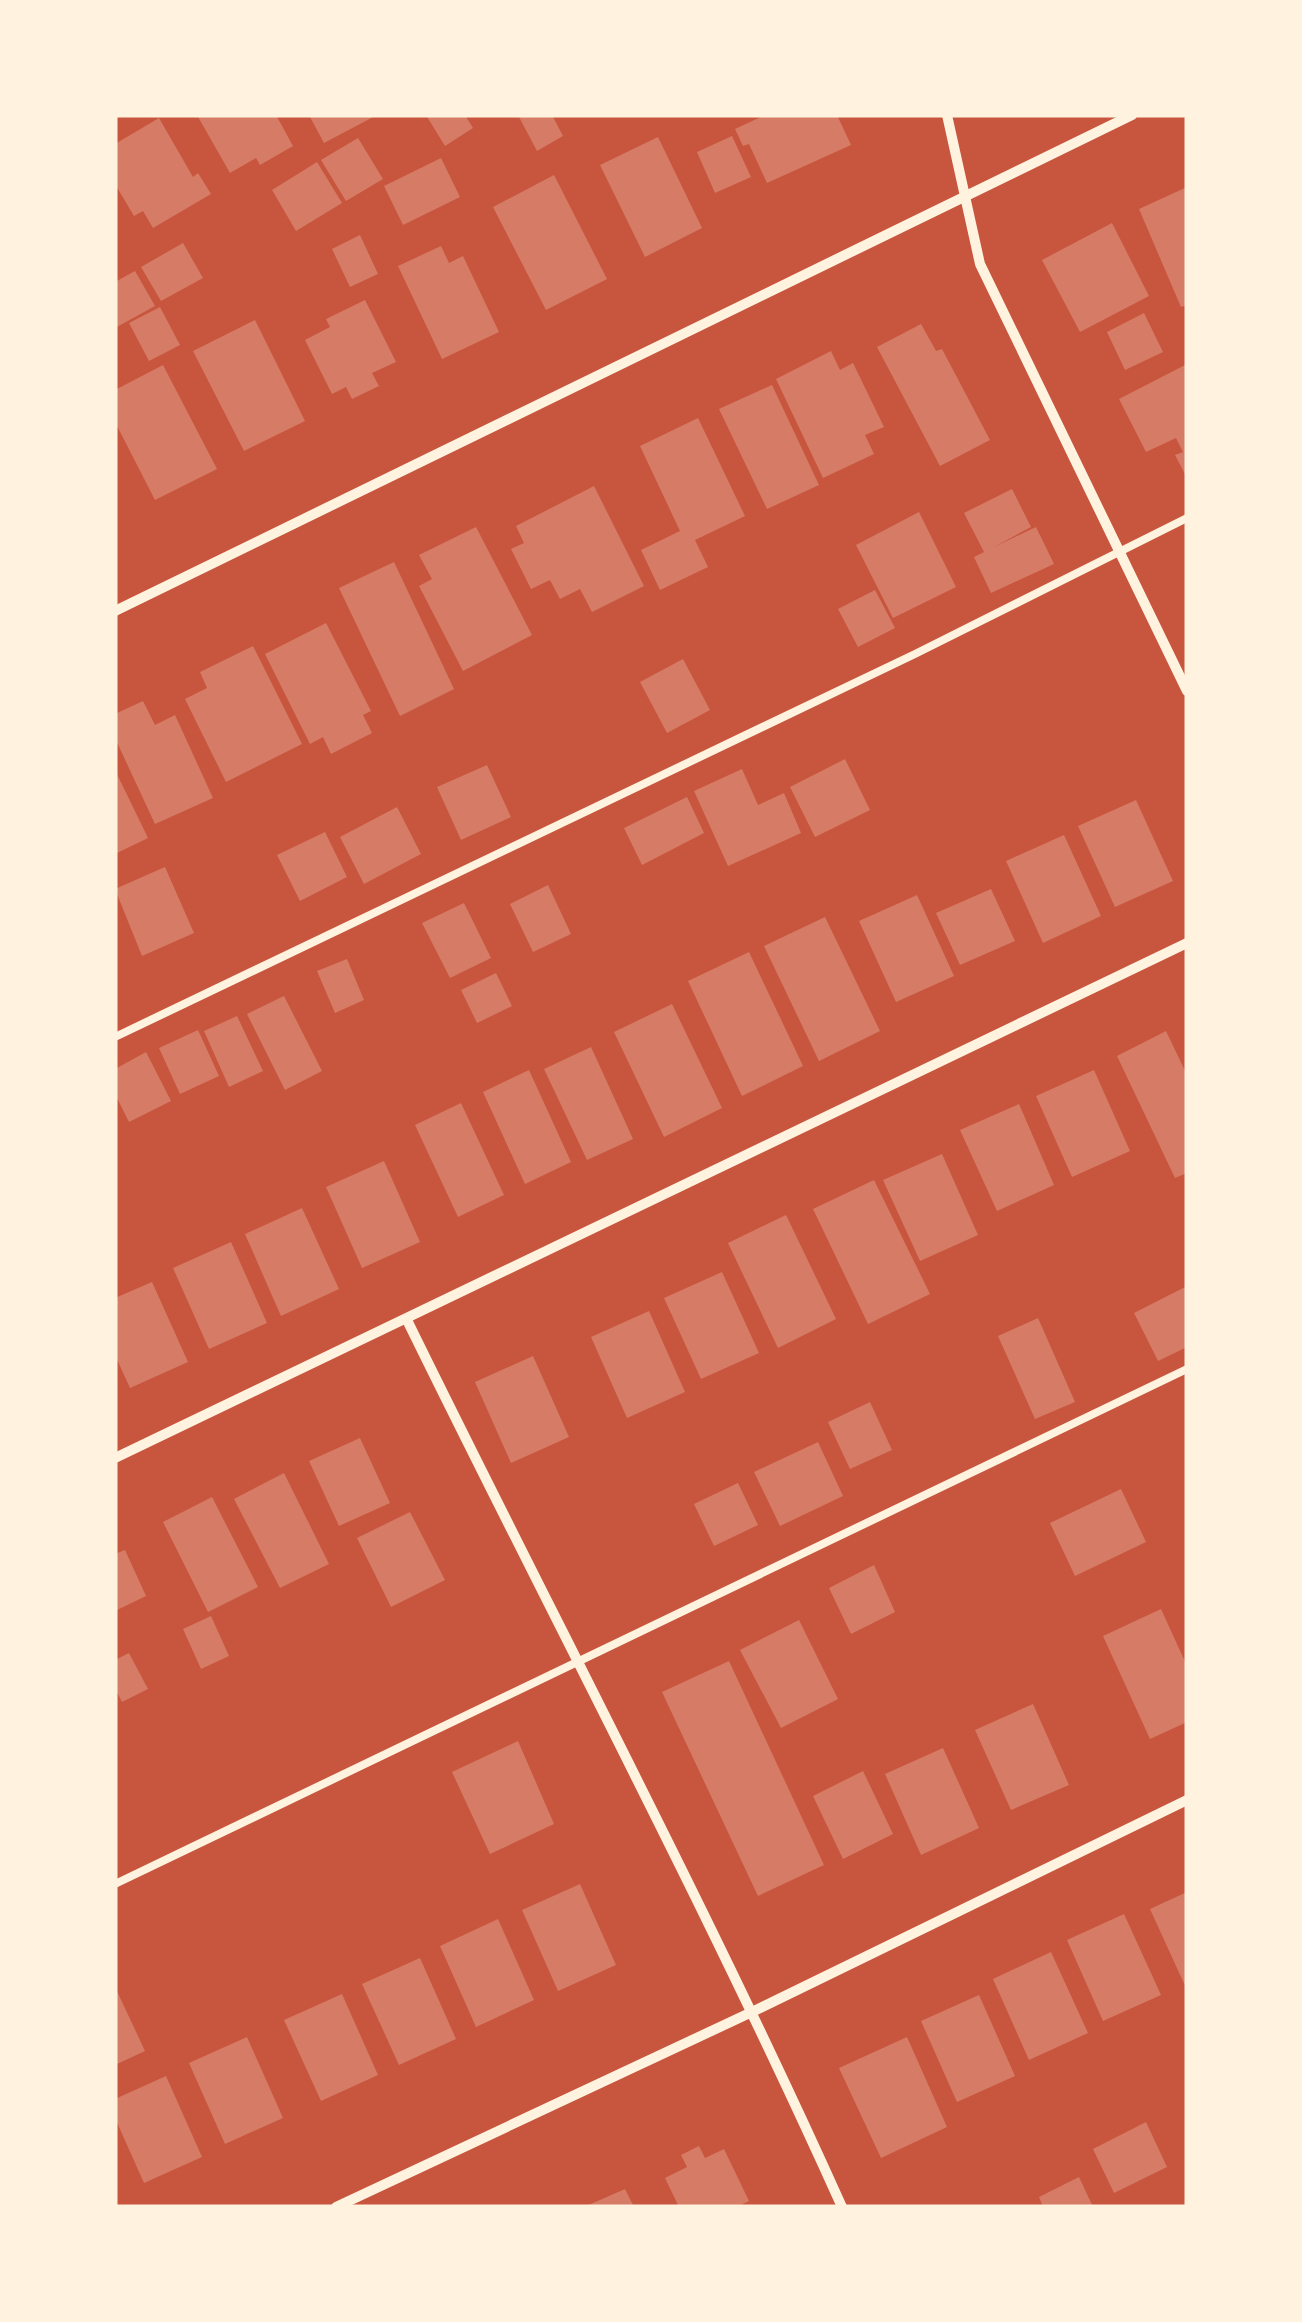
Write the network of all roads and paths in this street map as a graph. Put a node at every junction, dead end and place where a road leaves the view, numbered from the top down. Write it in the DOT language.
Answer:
graph roads {
  1 [pos="946,115"];
  2 [pos="1132,115"];
  3 [pos="967,196"];
  4 [pos="1187,518"];
  5 [pos="1119,550"];
  6 [pos="115,610"];
  7 [pos="1187,690"];
  8 [pos="1187,943"];
  9 [pos="115,1037"];
  10 [pos="407,1320"];
  11 [pos="1187,1369"];
  12 [pos="115,1458"];
  13 [pos="574,1660"];
  14 [pos="1187,1800"];
  15 [pos="115,1884"];
  16 [pos="754,2011"];
  17 [pos="336,2207"];
  18 [pos="842,2207"];
  1 -- 3 [label="street"];
  2 -- 3 [label="street"];
  3 -- 5 [label="street"];
  3 -- 6 [label="street"];
  4 -- 5 [label="lane"];
  5 -- 7 [label="street"];
  5 -- 9 [label="lane"];
  8 -- 10 [label="street"];
  10 -- 12 [label="street"];
  10 -- 13 [label="street"];
  11 -- 13 [label="lane"];
  13 -- 15 [label="lane"];
  13 -- 16 [label="street"];
  14 -- 16 [label="street"];
  16 -- 17 [label="street"];
  16 -- 18 [label="street"];
}
